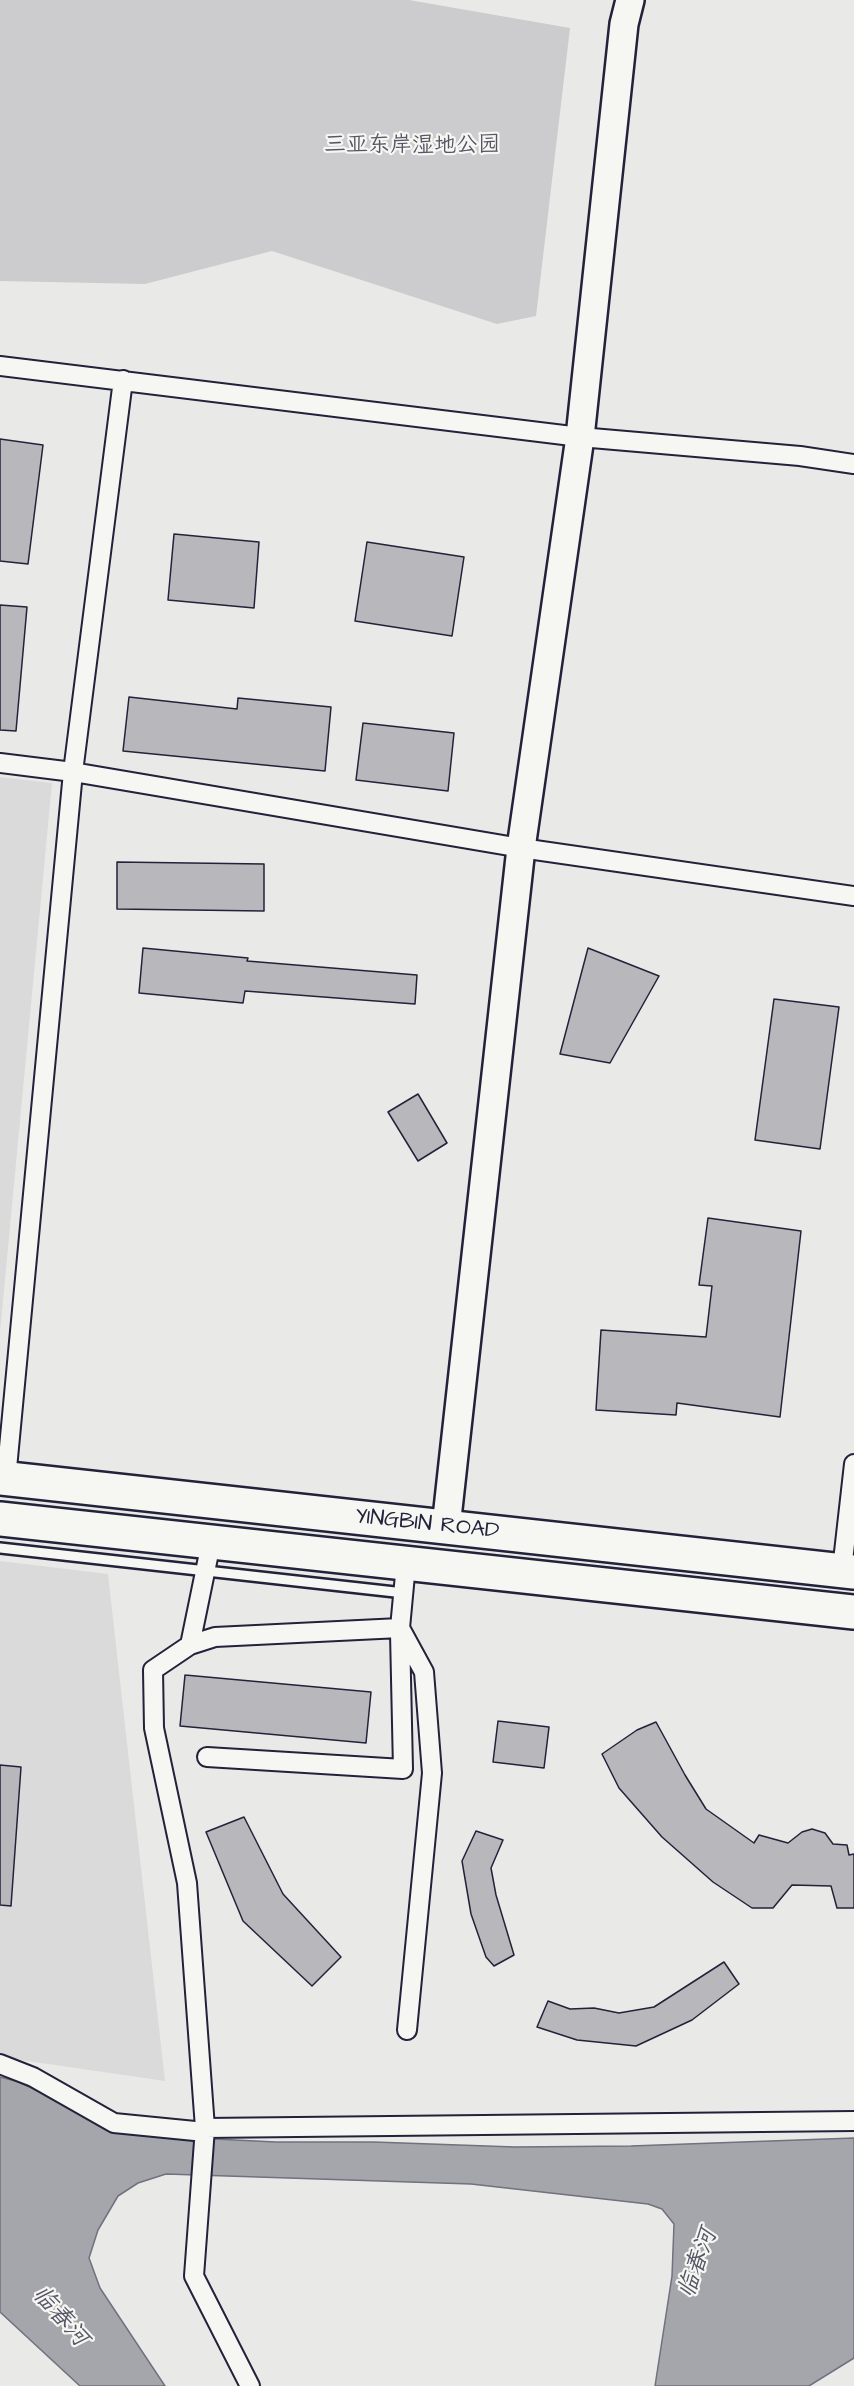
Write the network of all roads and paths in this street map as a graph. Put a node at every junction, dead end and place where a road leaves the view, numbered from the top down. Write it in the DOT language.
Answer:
graph roads {
  1 [pos="630,0"];
  2 [pos="0,366"];
  3 [pos="123,380"];
  4 [pos="580,437"];
  5 [pos="854,464"];
  6 [pos="0,763"];
  7 [pos="73,772"];
  8 [pos="521,848"];
  9 [pos="854,896"];
  10 [pos="854,1464"];
  11 [pos="3,1478"];
  12 [pos="0,1519"];
  13 [pos="446,1527"];
  14 [pos="0,1548"];
  15 [pos="209,1556"];
  16 [pos="848,1571"];
  17 [pos="405,1579"];
  18 [pos="854,1612"];
  19 [pos="400,1628"];
  20 [pos="190,1644"];
  21 [pos="207,1757"];
  22 [pos="403,1769"];
  23 [pos="432,1773"];
  24 [pos="407,2030"];
  25 [pos="0,2064"];
  26 [pos="854,2121"];
  27 [pos="205,2130"];
  28 [pos="250,2386"];
  1 -- 4 [label="street"];
  2 -- 3 [label="street"];
  3 -- 4 [label="street"];
  3 -- 7 [label="street"];
  4 -- 5 [label="street"];
  4 -- 8 [label="street"];
  6 -- 7 [label="street"];
  7 -- 8 [label="street"];
  7 -- 11 [label="street"];
  8 -- 9 [label="street"];
  8 -- 13 [label="street"];
  10 -- 16 [label="street"];
  11 -- 13 [label="highway, YINGBIN ROAD"];
  12 -- 15 [label="highway, YINGBIN ROAD"];
  13 -- 16 [label="highway, YINGBIN ROAD"];
  14 -- 15 [label="lane"];
  15 -- 17 [label="highway, YINGBIN ROAD"];
  15 -- 20 [label="street"];
  17 -- 18 [label="highway, YINGBIN ROAD"];
  17 -- 19 [label="street"];
  19 -- 20 [label="street"];
  19 -- 22 [label="street"];
  19 -- 23 [label="street"];
  20 -- 27 [label="street"];
  21 -- 22 [label="street"];
  22 -- 23 [label="street"];
  23 -- 24 [label="street"];
  25 -- 27 [label="street"];
  26 -- 27 [label="street"];
  27 -- 28 [label="street"];
}
